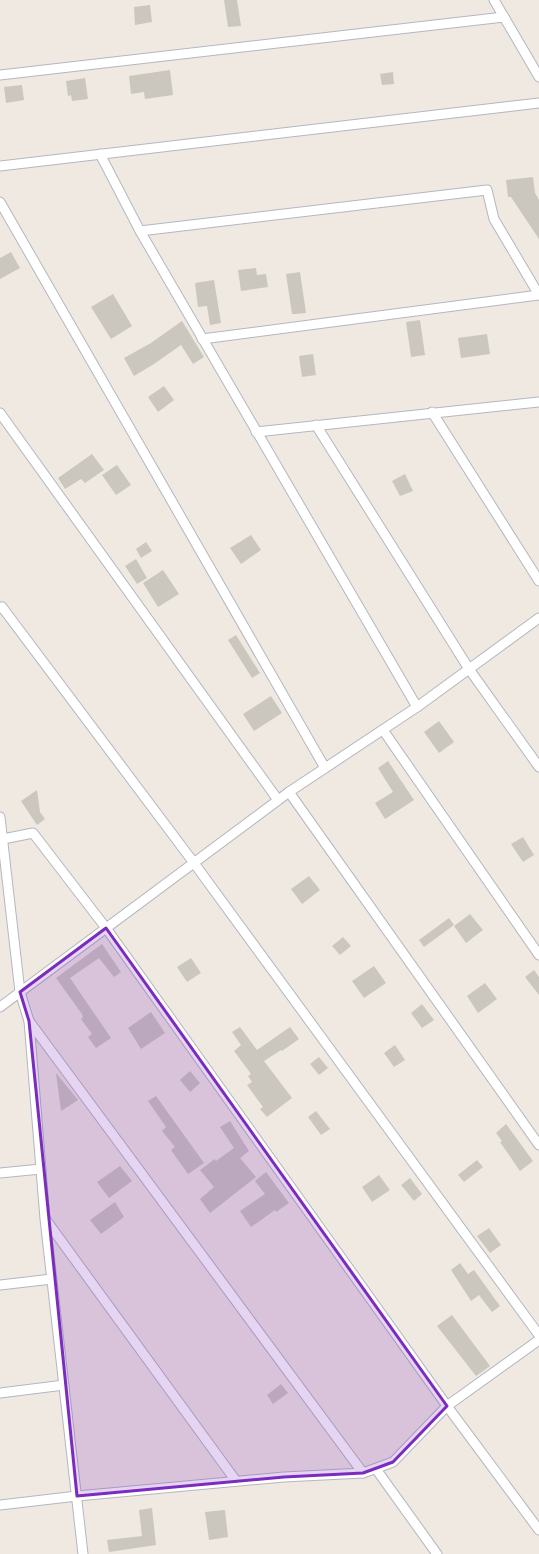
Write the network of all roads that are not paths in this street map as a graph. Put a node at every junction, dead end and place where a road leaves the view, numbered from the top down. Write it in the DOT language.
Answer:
graph roads {
  1 [pos="494,0"];
  2 [pos="504,17"];
  3 [pos="0,75"];
  4 [pos="539,77"];
  5 [pos="539,103"];
  6 [pos="100,154"];
  7 [pos="0,166"];
  8 [pos="0,202"];
  9 [pos="140,231"];
  10 [pos="539,295"];
  11 [pos="202,338"];
  12 [pos="539,402"];
  13 [pos="432,412"];
  14 [pos="0,413"];
  15 [pos="316,425"];
  16 [pos="256,432"];
  17 [pos="539,581"];
  18 [pos="0,608"];
  19 [pos="539,618"];
  20 [pos="468,669"];
  21 [pos="417,707"];
  22 [pos="383,730"];
  23 [pos="539,767"];
  24 [pos="325,768"];
  25 [pos="289,792"];
  26 [pos="278,800"];
  27 [pos="0,816"];
  28 [pos="2,839"];
  29 [pos="194,863"];
  30 [pos="106,928"];
  31 [pos="539,955"];
  32 [pos="20,992"];
  33 [pos="0,1007"];
  34 [pos="29,1022"];
  35 [pos="539,1145"];
  36 [pos="41,1168"];
  37 [pos="0,1173"];
  38 [pos="45,1219"];
  39 [pos="52,1279"];
  40 [pos="0,1285"];
  41 [pos="539,1335"];
  42 [pos="539,1340"];
  43 [pos="64,1385"];
  44 [pos="0,1394"];
  45 [pos="447,1406"];
  46 [pos="376,1469"];
  47 [pos="364,1474"];
  48 [pos="236,1481"];
  49 [pos="77,1496"];
  50 [pos="0,1505"];
  51 [pos="539,1530"];
  52 [pos="83,1554"];
  53 [pos="437,1554"];
  1 -- 2 [label="street"];
  2 -- 3 [label="street"];
  2 -- 4 [label="street"];
  5 -- 6 [label="street"];
  6 -- 7 [label="street"];
  6 -- 9 [label="street"];
  8 -- 24 [label="street"];
  9 -- 10 [label="street"];
  9 -- 11 [label="street"];
  10 -- 11 [label="street"];
  11 -- 16 [label="street"];
  12 -- 13 [label="street"];
  13 -- 15 [label="street"];
  13 -- 17 [label="street"];
  14 -- 26 [label="street"];
  15 -- 16 [label="street"];
  15 -- 20 [label="street"];
  16 -- 21 [label="street"];
  18 -- 29 [label="street"];
  19 -- 20 [label="street"];
  20 -- 21 [label="street"];
  20 -- 23 [label="street"];
  21 -- 22 [label="street"];
  22 -- 24 [label="street"];
  22 -- 31 [label="street"];
  24 -- 25 [label="street"];
  25 -- 26 [label="street"];
  25 -- 35 [label="street"];
  26 -- 29 [label="street"];
  27 -- 28 [label="street"];
  28 -- 30 [label="street"];
  28 -- 32 [label="street"];
  29 -- 30 [label="street"];
  29 -- 41 [label="street"];
  30 -- 32 [label="street"];
  30 -- 45 [label="street"];
  32 -- 33 [label="street"];
  32 -- 34 [label="street"];
  34 -- 36 [label="street"];
  34 -- 47 [label="street"];
  36 -- 37 [label="street"];
  36 -- 38 [label="street"];
  38 -- 39 [label="street"];
  38 -- 48 [label="street"];
  39 -- 40 [label="street"];
  39 -- 43 [label="street"];
  42 -- 45 [label="street"];
  43 -- 44 [label="street"];
  43 -- 49 [label="street"];
  45 -- 46 [label="street"];
  45 -- 51 [label="street"];
  46 -- 47 [label="street"];
  46 -- 53 [label="street"];
  47 -- 48 [label="street"];
  48 -- 49 [label="street"];
  49 -- 50 [label="street"];
  49 -- 52 [label="street"];
}
